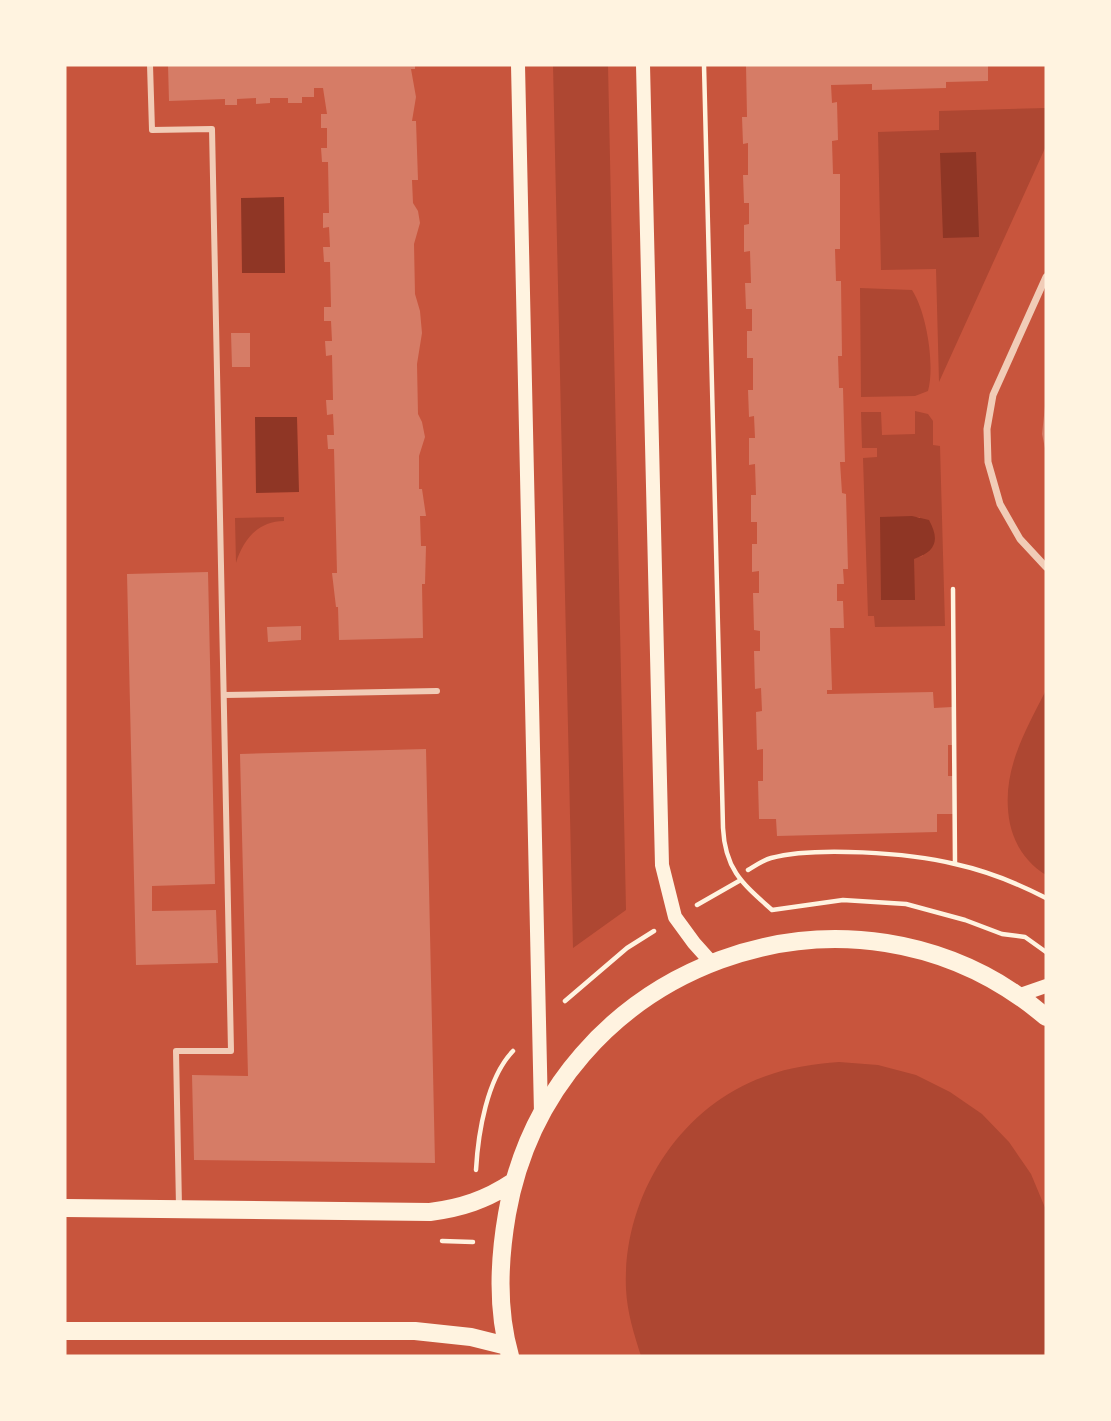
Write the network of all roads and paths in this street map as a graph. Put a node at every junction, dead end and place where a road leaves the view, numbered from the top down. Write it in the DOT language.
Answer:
graph roads {
  1 [pos="150,65"];
  2 [pos="518,65"];
  3 [pos="643,65"];
  4 [pos="704,65"];
  5 [pos="1046,277"];
  6 [pos="1046,567"];
  7 [pos="953,589"];
  8 [pos="437,691"];
  9 [pos="224,695"];
  10 [pos="955,863"];
  11 [pos="748,870"];
  12 [pos="739,881"];
  13 [pos="1046,898"];
  14 [pos="675,917"];
  15 [pos="1046,952"];
  16 [pos="711,962"];
  17 [pos="1046,986"];
  18 [pos="1020,995"];
  19 [pos="1046,1017"];
  20 [pos="540,1023"];
  21 [pos="541,1113"];
  22 [pos="477,1166"];
  23 [pos="513,1182"];
  24 [pos="65,1208"];
  25 [pos="179,1209"];
  26 [pos="65,1331"];
  27 [pos="509,1351"];
  1 -- 9 [label="street"];
  2 -- 20 [label="main road"];
  3 -- 14 [label="main road"];
  4 -- 12 [label="path"];
  5 -- 6 [label="street"];
  7 -- 10 [label="path"];
  8 -- 9 [label="street"];
  9 -- 25 [label="street"];
  10 -- 11 [label="path"];
  10 -- 13 [label="path"];
  12 -- 14 [label="path"];
  12 -- 15 [label="path"];
  14 -- 16 [label="main road"];
  14 -- 20 [label="path"];
  16 -- 18 [label="main road"];
  16 -- 21 [label="main road"];
  17 -- 18 [label="main road"];
  18 -- 19 [label="main road"];
  20 -- 21 [label="main road"];
  20 -- 22 [label="path"];
  21 -- 23 [label="main road"];
  23 -- 25 [label="main road"];
  23 -- 27 [label="main road"];
  24 -- 25 [label="main road"];
  26 -- 27 [label="main road"];
}
